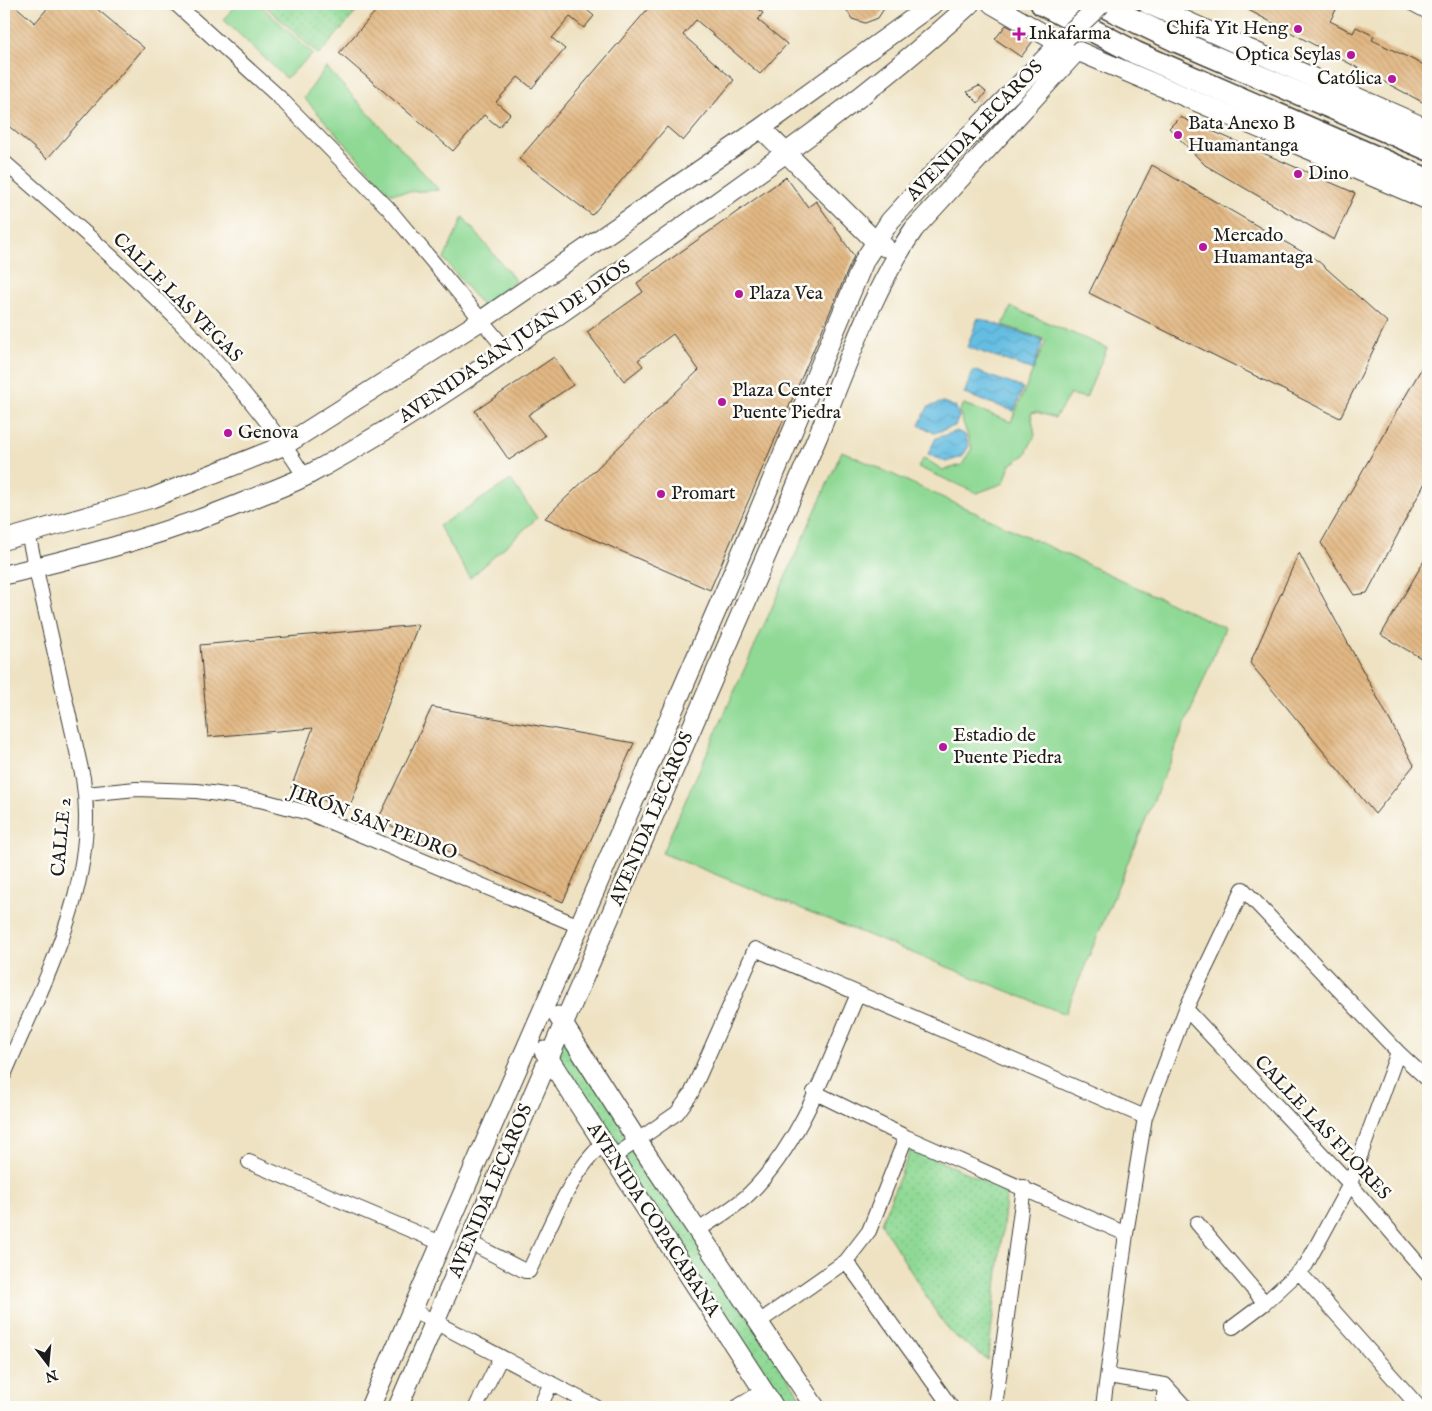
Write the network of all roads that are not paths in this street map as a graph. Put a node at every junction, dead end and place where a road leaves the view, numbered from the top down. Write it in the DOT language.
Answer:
graph roads {
  1 [pos="176,4"];
  2 [pos="933,4"];
  3 [pos="970,4"];
  4 [pos="992,4"];
  5 [pos="1042,4"];
  6 [pos="1100,4"];
  7 [pos="1148,4"];
  8 [pos="1413,4"];
  9 [pos="1428,12"];
  10 [pos="1067,44"];
  11 [pos="761,128"];
  12 [pos="1428,128"];
  13 [pos="1428,149"];
  14 [pos="786,154"];
  15 [pos="4,162"];
  16 [pos="1428,180"];
  17 [pos="1428,200"];
  18 [pos="876,241"];
  19 [pos="896,255"];
  20 [pos="482,320"];
  21 [pos="507,351"];
  22 [pos="285,445"];
  23 [pos="304,477"];
  24 [pos="28,534"];
  25 [pos="4,540"];
  26 [pos="36,568"];
  27 [pos="4,575"];
  28 [pos="86,794"];
  29 [pos="579,926"];
  30 [pos="858,994"];
  31 [pos="547,1001"];
  32 [pos="1186,1009"];
  33 [pos="563,1023"];
  34 [pos="532,1033"];
  35 [pos="1398,1052"];
  36 [pos="549,1058"];
  37 [pos="4,1076"];
  38 [pos="1428,1080"];
  39 [pos="814,1092"];
  40 [pos="1144,1116"];
  41 [pos="906,1137"];
  42 [pos="637,1140"];
  43 [pos="607,1151"];
  44 [pos="249,1162"];
  45 [pos="1350,1184"];
  46 [pos="1024,1187"];
  47 [pos="1196,1223"];
  48 [pos="697,1230"];
  49 [pos="1126,1234"];
  50 [pos="470,1242"];
  51 [pos="441,1243"];
  52 [pos="846,1261"];
  53 [pos="1300,1272"];
  54 [pos="1428,1275"];
  55 [pos="1265,1303"];
  56 [pos="412,1310"];
  57 [pos="435,1322"];
  58 [pos="759,1322"];
  59 [pos="1233,1327"];
  60 [pos="500,1357"];
  61 [pos="1108,1376"];
  62 [pos="551,1383"];
  63 [pos="1165,1385"];
  64 [pos="763,1391"];
  65 [pos="370,1407"];
  66 [pos="398,1407"];
  67 [pos="476,1407"];
  68 [pos="540,1407"];
  69 [pos="596,1407"];
  70 [pos="737,1407"];
  71 [pos="774,1407"];
  72 [pos="815,1407"];
  73 [pos="951,1407"];
  74 [pos="995,1407"];
  75 [pos="1104,1407"];
  76 [pos="1163,1407"];
  77 [pos="1185,1407"];
  78 [pos="1419,1407"];
  1 -- 20 [label="street"];
  2 -- 11 [label="main road, AVENIDA SAN JUAN DE DIOS"];
  3 -- 14 [label="main road, AVENIDA SAN JUAN DE DIOS"];
  4 -- 10 [label="main road"];
  5 -- 16 [label="highway"];
  6 -- 10 [label="main road, AVENIDA LECAROS, bridge"];
  6 -- 13 [label="highway"];
  7 -- 12 [label="main road"];
  8 -- 9 [label="street"];
  10 -- 17 [label="main road"];
  10 -- 18 [label="main road, AVENIDA LECAROS"];
  10 -- 19 [label="main road, AVENIDA LECAROS"];
  11 -- 14 [label="main road"];
  11 -- 20 [label="main road, AVENIDA SAN JUAN DE DIOS"];
  14 -- 18 [label="main road"];
  14 -- 21 [label="main road, AVENIDA SAN JUAN DE DIOS"];
  15 -- 22 [label="street, CALLE LAS VEGAS"];
  18 -- 19 [label="main road"];
  18 -- 29 [label="main road, AVENIDA LECAROS"];
  19 -- 33 [label="main road, AVENIDA LECAROS"];
  20 -- 21 [label="street"];
  20 -- 22 [label="main road, AVENIDA SAN JUAN DE DIOS"];
  21 -- 23 [label="main road, AVENIDA SAN JUAN DE DIOS"];
  22 -- 23 [label="street, CALLE LAS VEGAS"];
  22 -- 24 [label="main road, AVENIDA SAN JUAN DE DIOS"];
  23 -- 26 [label="main road, AVENIDA SAN JUAN DE DIOS"];
  24 -- 25 [label="main road, AVENIDA SAN JUAN DE DIOS"];
  24 -- 26 [label="street, CALLE 2"];
  26 -- 27 [label="main road, AVENIDA SAN JUAN DE DIOS"];
  26 -- 28 [label="street, CALLE 2"];
  28 -- 29 [label="street, JIRÓN SAN PEDRO"];
  28 -- 37 [label="street, CALLE 2"];
  29 -- 31 [label="main road, AVENIDA LECAROS"];
  30 -- 39 [label="street"];
  30 -- 40 [label="street"];
  30 -- 42 [label="street"];
  31 -- 33 [label="main road"];
  31 -- 34 [label="main road, AVENIDA LECAROS"];
  32 -- 35 [label="street"];
  32 -- 40 [label="street"];
  32 -- 45 [label="street, CALLE LAS FLORES"];
  33 -- 36 [label="main road, AVENIDA LECAROS"];
  33 -- 42 [label="main road"];
  34 -- 36 [label="main road, AVENIDA COPACABANA"];
  34 -- 51 [label="main road, AVENIDA LECAROS"];
  35 -- 38 [label="street"];
  35 -- 45 [label="street"];
  36 -- 43 [label="main road, AVENIDA COPACABANA"];
  36 -- 50 [label="main road, AVENIDA LECAROS"];
  39 -- 41 [label="street"];
  39 -- 48 [label="street"];
  40 -- 49 [label="street"];
  41 -- 46 [label="street"];
  41 -- 52 [label="street"];
  42 -- 43 [label="street"];
  42 -- 48 [label="main road"];
  43 -- 50 [label="street"];
  43 -- 64 [label="main road, AVENIDA COPACABANA"];
  44 -- 51 [label="street"];
  45 -- 53 [label="street"];
  45 -- 54 [label="street, CALLE LAS FLORES"];
  46 -- 49 [label="street"];
  46 -- 74 [label="street"];
  47 -- 55 [label="street"];
  48 -- 58 [label="main road"];
  49 -- 61 [label="street"];
  50 -- 57 [label="main road, AVENIDA LECAROS"];
  51 -- 56 [label="main road, AVENIDA LECAROS"];
  52 -- 58 [label="street"];
  52 -- 73 [label="street"];
  53 -- 55 [label="street"];
  53 -- 78 [label="street"];
  55 -- 59 [label="street"];
  56 -- 57 [label="street"];
  56 -- 65 [label="main road, AVENIDA LECAROS"];
  57 -- 60 [label="street"];
  57 -- 66 [label="main road, AVENIDA LECAROS"];
  58 -- 72 [label="main road"];
  60 -- 62 [label="street"];
  60 -- 67 [label="street"];
  61 -- 63 [label="street"];
  61 -- 75 [label="street"];
  62 -- 68 [label="street"];
  62 -- 69 [label="street"];
  63 -- 76 [label="street"];
  63 -- 77 [label="street"];
  64 -- 70 [label="street"];
  64 -- 71 [label="main road, AVENIDA COPACABANA"];
}
